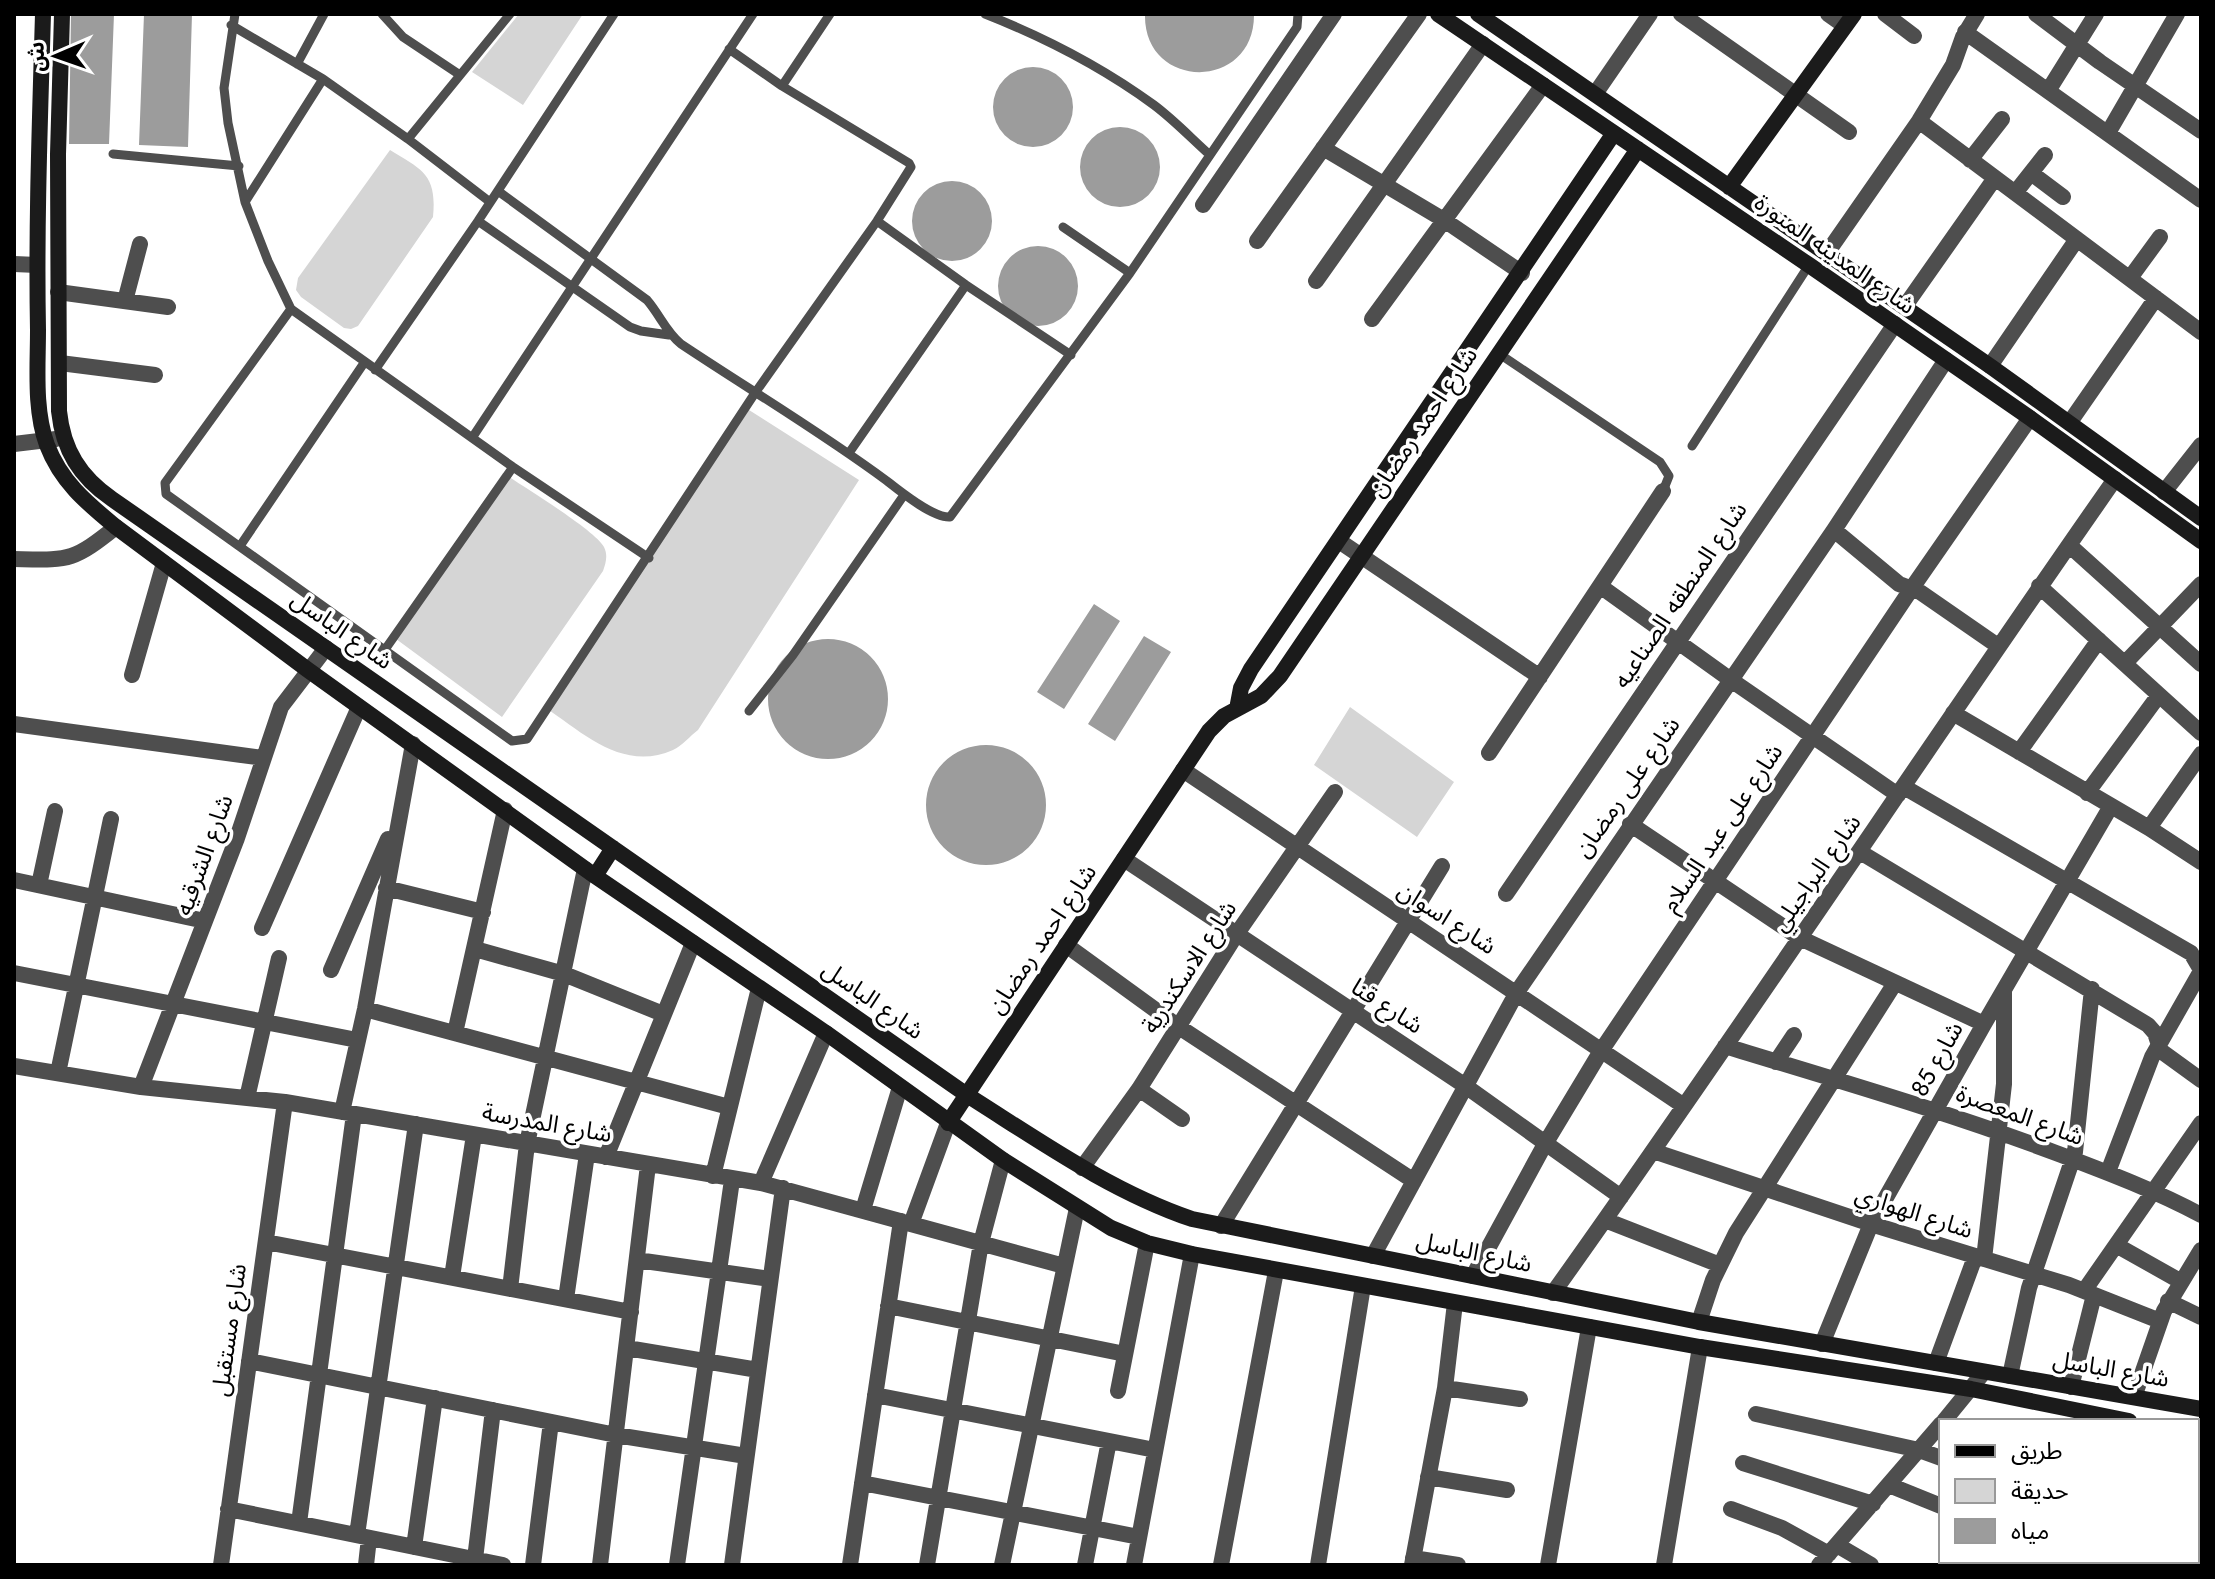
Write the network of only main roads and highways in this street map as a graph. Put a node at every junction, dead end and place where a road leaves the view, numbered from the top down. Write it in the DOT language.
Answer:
graph roads {
  1 [pos="43,14"];
  2 [pos="62,14"];
  3 [pos="1438,14"];
  4 [pos="1478,14"];
  5 [pos="1496,19"];
  6 [pos="1850,20"];
  7 [pos="1614,133"];
  8 [pos="1638,149"];
  9 [pos="1729,187"];
  10 [pos="2201,518"];
  11 [pos="2201,541"];
  12 [pos="1237,709"];
  13 [pos="613,848"];
  14 [pos="590,872"];
  15 [pos="967,1095"];
  16 [pos="948,1123"];
  17 [pos="1553,1293"];
  18 [pos="1547,1319"];
  19 [pos="2201,1409"];
  20 [pos="2119,1419"];
  1 -- 14 [label="main road, شارع الباسل"];
  2 -- 13 [label="main road, شارع الباسل"];
  3 -- 7 [label="main road, شارع المدينه المنورة"];
  4 -- 5 [label="main road, شارع المدينه المنورة"];
  5 -- 9 [label="main road, شارع المدينه المنورة"];
  6 -- 9 [label="main road"];
  7 -- 8 [label="main road, شارع المدينه المنورة"];
  7 -- 12 [label="main road, شارع احمد رمضان"];
  8 -- 11 [label="main road, شارع المدينه المنورة"];
  8 -- 12 [label="main road, شارع احمد رمضان"];
  9 -- 10 [label="main road, شارع المدينه المنورة"];
  12 -- 15 [label="main road, شارع احمد رمضان"];
  13 -- 14 [label="main road"];
  13 -- 15 [label="main road, شارع الباسل"];
  14 -- 16 [label="main road, شارع الباسل"];
  15 -- 16 [label="main road, شارع احمد رمضان"];
  15 -- 17 [label="main road, شارع الباسل"];
  16 -- 18 [label="main road, شارع الباسل"];
  17 -- 18 [label="main road"];
  17 -- 19 [label="main road, شارع الباسل"];
  18 -- 20 [label="main road, شارع الباسل"];
}
